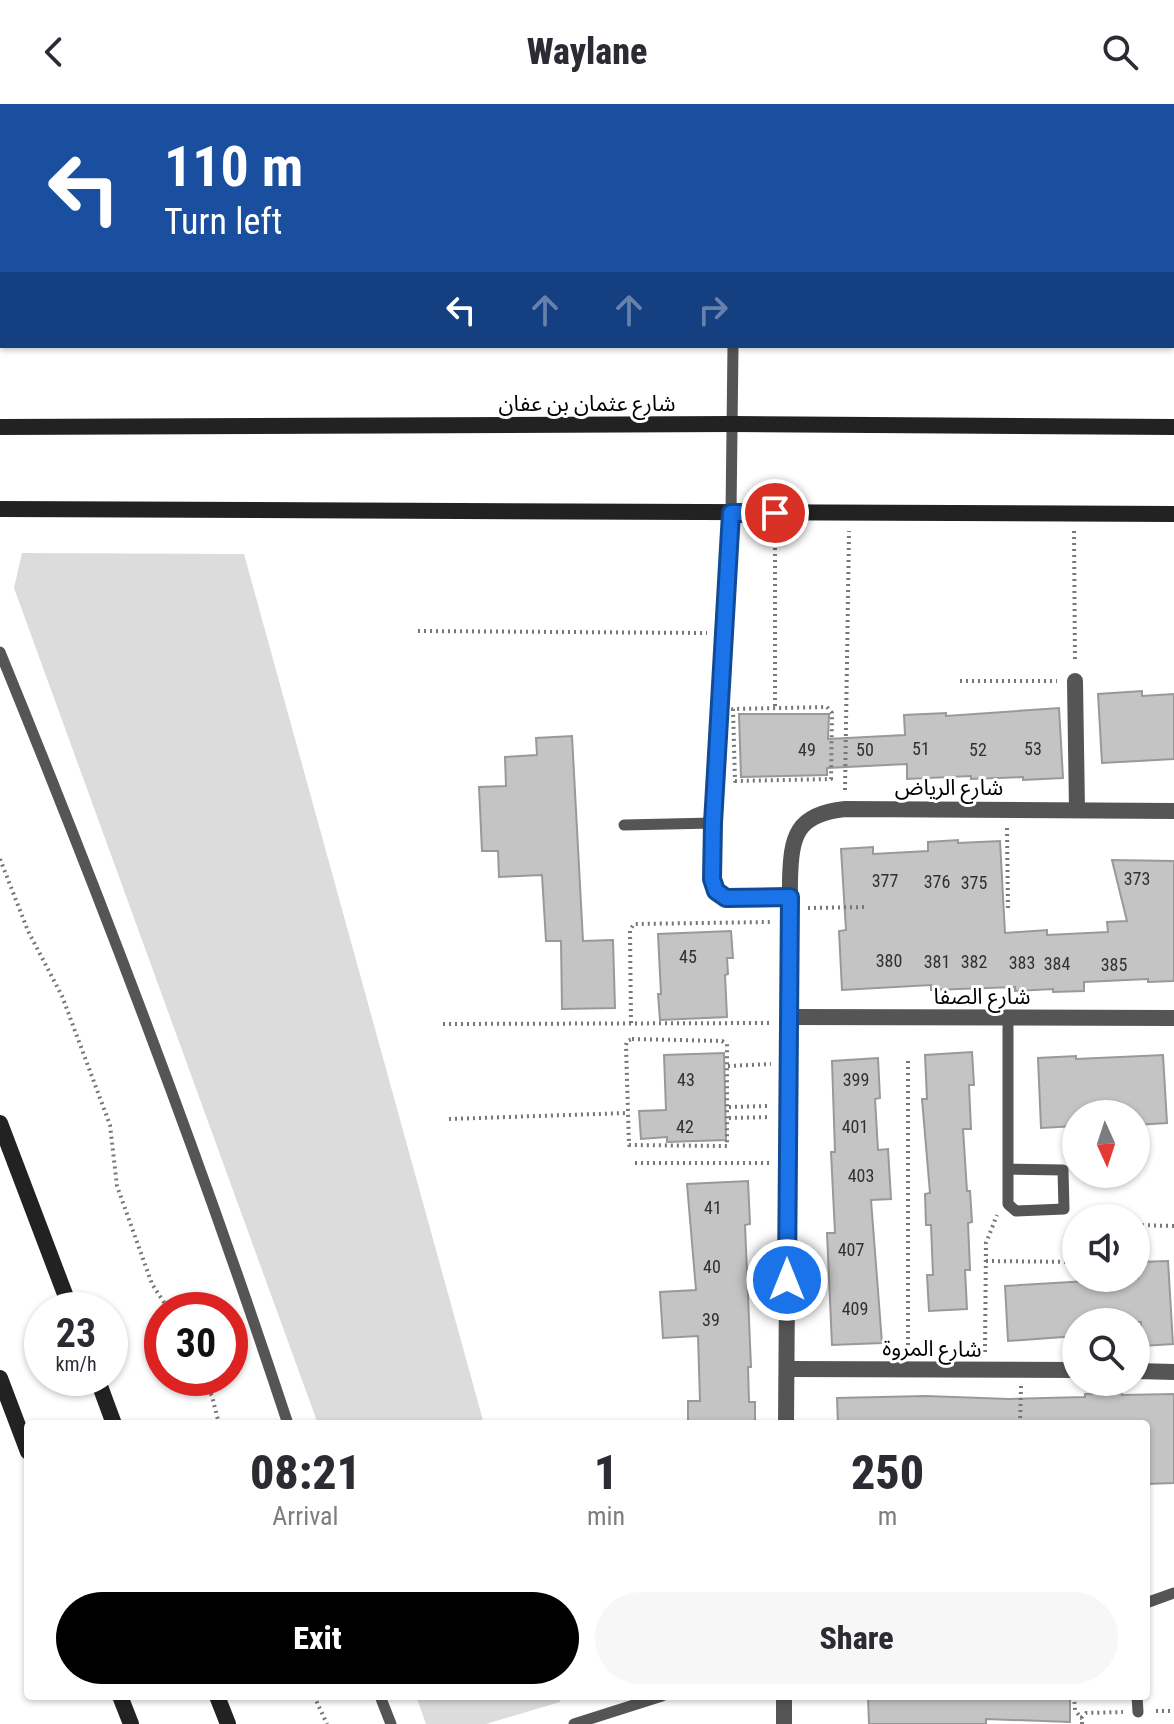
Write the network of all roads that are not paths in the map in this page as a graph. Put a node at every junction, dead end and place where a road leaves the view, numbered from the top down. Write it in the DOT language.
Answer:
graph roads {
  1 [pos="733,348"];
  2 [pos="0,417"];
  3 [pos="732,424"];
  4 [pos="30,426"];
  5 [pos="0,427"];
  6 [pos="1174,427"];
  7 [pos="0,509"];
  8 [pos="31,509"];
  9 [pos="731,513"];
  10 [pos="1174,514"];
  11 [pos="0,517"];
  12 [pos="0,652"];
  13 [pos="1075,681"];
  14 [pos="1077,810"];
  15 [pos="1174,811"];
  16 [pos="713,823"];
  17 [pos="624,825"];
  18 [pos="790,909"];
  19 [pos="1008,1018"];
  20 [pos="1174,1018"];
  21 [pos="789,1020"];
  22 [pos="0,1123"];
  23 [pos="1008,1169"];
  24 [pos="64,1292"];
  25 [pos="787,1369"];
  26 [pos="1062,1370"];
  27 [pos="1150,1371"];
  28 [pos="1174,1372"];
  29 [pos="0,1378"];
  30 [pos="104,1396"];
  31 [pos="113,1420"];
  32 [pos="287,1420"];
  33 [pos="786,1420"];
  34 [pos="24,1441"];
  35 [pos="1174,1593"];
  36 [pos="1150,1602"];
  37 [pos="122,1700"];
  38 [pos="219,1700"];
  39 [pos="382,1700"];
  40 [pos="649,1700"];
  41 [pos="784,1700"];
  42 [pos="1137,1700"];
  43 [pos="1138,1712"];
  44 [pos="131,1724"];
  45 [pos="228,1724"];
  46 [pos="391,1724"];
  47 [pos="574,1724"];
  48 [pos="784,1724"];
  1 -- 3 [label="lane"];
  2 -- 4 [label="main road"];
  3 -- 4 [label="main road, شارع عثمان بن عفان"];
  3 -- 6 [label="main road, شارع عثمان بن عفان"];
  3 -- 9 [label="lane"];
  4 -- 5 [label="main road, شارع عثمان بن عفان"];
  7 -- 8 [label="main road"];
  8 -- 9 [label="main road"];
  8 -- 11 [label="main road"];
  9 -- 10 [label="main road"];
  9 -- 16 [label="lane"];
  12 -- 32 [label="lane"];
  13 -- 14 [label="street"];
  14 -- 15 [label="street, شارع الرياض"];
  14 -- 18 [label="street, شارع الرياض"];
  16 -- 17 [label="lane"];
  16 -- 18 [label="lane"];
  18 -- 21 [label="street, شارع الرياض"];
  19 -- 20 [label="street, شارع الصفا"];
  19 -- 21 [label="street, شارع الصفا"];
  19 -- 23 [label="lane"];
  21 -- 25 [label="street, شارع الرياض"];
  22 -- 24 [label="main road"];
  23 -- 23 [label="lane"];
  25 -- 26 [label="street, شارع المروة"];
  25 -- 33 [label="street, شارع الرياض"];
  27 -- 28 [label="street"];
  29 -- 34 [label="main road"];
  30 -- 31 [label="main road"];
  35 -- 36 [label="lane"];
  37 -- 44 [label="main road"];
  38 -- 45 [label="main road"];
  39 -- 46 [label="lane"];
  40 -- 47 [label="lane"];
  41 -- 48 [label="street"];
  42 -- 43 [label="lane"];
}
